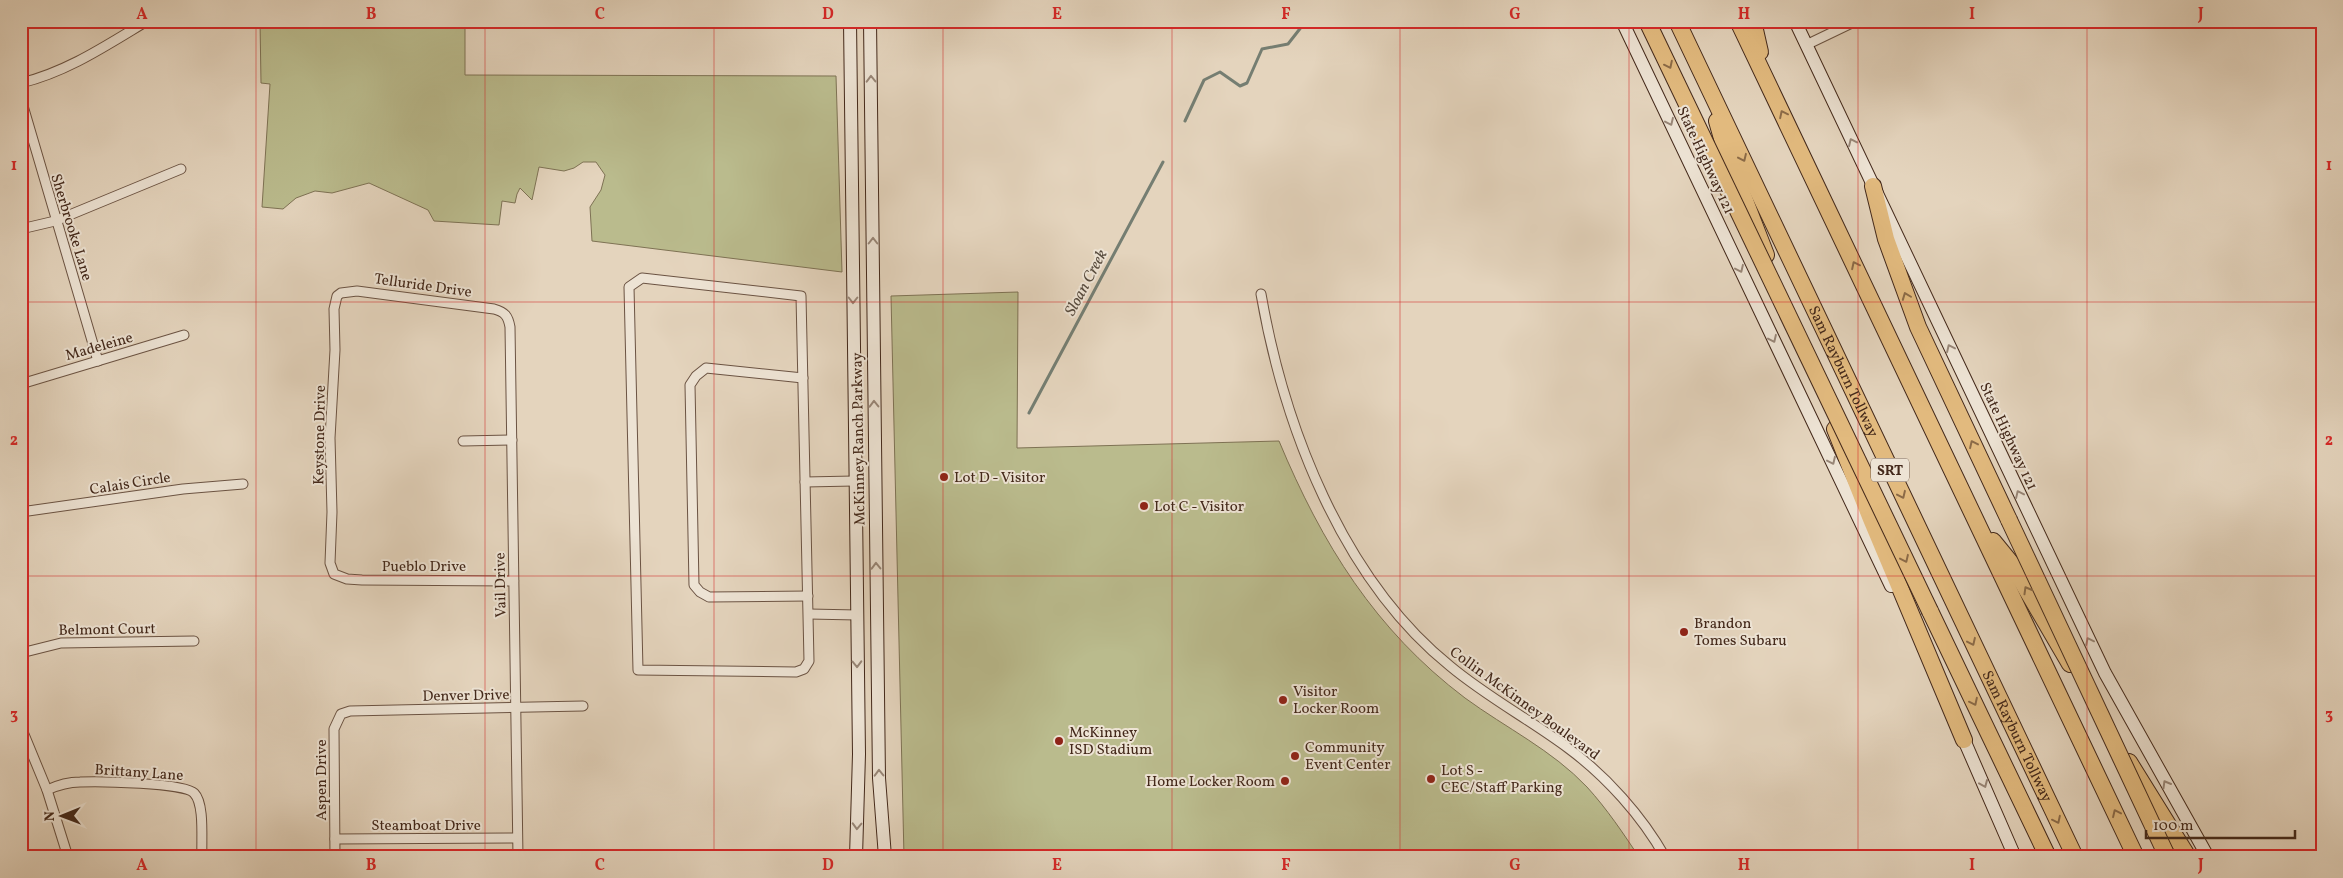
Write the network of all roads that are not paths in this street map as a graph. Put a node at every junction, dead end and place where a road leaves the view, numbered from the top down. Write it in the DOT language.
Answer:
graph roads {
  1 [pos="147,21"];
  2 [pos="850,21"];
  3 [pos="870,21"];
  4 [pos="1622,21"];
  5 [pos="1647,21"];
  6 [pos="1677,21"];
  7 [pos="1738,21"];
  8 [pos="1753,21"];
  9 [pos="1795,21"];
  10 [pos="1856,21"];
  11 [pos="1806,45"];
  12 [pos="1765,77"];
  13 [pos="21,82"];
  14 [pos="1707,82"];
  15 [pos="21,99"];
  16 [pos="181,169"];
  17 [pos="1873,186"];
  18 [pos="55,221"];
  19 [pos="21,229"];
  20 [pos="1261,294"];
  21 [pos="337,296"];
  22 [pos="506,314"];
  23 [pos="184,335"];
  24 [pos="98,362"];
  25 [pos="803,378"];
  26 [pos="21,384"];
  27 [pos="512,440"];
  28 [pos="463,441"];
  29 [pos="854,481"];
  30 [pos="805,482"];
  31 [pos="243,484"];
  32 [pos="21,512"];
  33 [pos="1978,524"];
  34 [pos="334,574"];
  35 [pos="514,581"];
  36 [pos="808,596"];
  37 [pos="809,614"];
  38 [pos="857,615"];
  39 [pos="876,615"];
  40 [pos="194,641"];
  41 [pos="21,653"];
  42 [pos="583,706"];
  43 [pos="516,708"];
  44 [pos="350,710"];
  45 [pos="21,727"];
  46 [pos="1964,740"];
  47 [pos="47,790"];
  48 [pos="517,838"];
  49 [pos="335,839"];
  50 [pos="2168,856"];
  51 [pos="68,857"];
  52 [pos="202,857"];
  53 [pos="335,857"];
  54 [pos="518,857"];
  55 [pos="856,857"];
  56 [pos="885,857"];
  57 [pos="1666,857"];
  58 [pos="2015,857"];
  59 [pos="2048,857"];
  60 [pos="2076,857"];
  61 [pos="2136,857"];
  62 [pos="2188,857"];
  63 [pos="2208,857"];
  1 -- 13 [label="street"];
  2 -- 29 [label="main road, McKinney Ranch Parkway, one-way"];
  39 -- 3 [label="main road, McKinney Ranch Parkway, one-way"];
  4 -- 46 [label="main road, State Highway 121, one-way"];
  5 -- 59 [label="highway, one-way, bridge"];
  6 -- 14 [label="highway, Sam Rayburn Tollway / SRT"];
  7 -- 12 [label="highway"];
  8 -- 12 [label="highway"];
  9 -- 11 [label="main road, State Highway 121"];
  10 -- 11 [label="street"];
  17 -- 11 [label="main road, State Highway 121, one-way"];
  33 -- 12 [label="highway, one-way"];
  14 -- 46 [label="highway"];
  14 -- 60 [label="highway, Sam Rayburn Tollway / SRT, one-way"];
  15 -- 18 [label="street, Sherbrooke Lane"];
  16 -- 18 [label="street"];
  50 -- 17 [label="highway, one-way, bridge"];
  63 -- 17 [label="main road, State Highway 121, one-way"];
  18 -- 19 [label="street"];
  18 -- 24 [label="street, Sherbrooke Lane"];
  20 -- 57 [label="street, Collin McKinney Boulevard"];
  21 -- 22 [label="street, Telluride Drive"];
  21 -- 34 [label="street, Keystone Drive"];
  22 -- 27 [label="street, Vail Drive"];
  23 -- 24 [label="street, Madeleine"];
  24 -- 26 [label="street, Madeleine"];
  25 -- 30 [label="street"];
  25 -- 36 [label="street"];
  25 -- 37 [label="street"];
  27 -- 28 [label="street"];
  27 -- 35 [label="street, Vail Drive"];
  29 -- 30 [label="street"];
  29 -- 38 [label="main road, McKinney Ranch Parkway"];
  30 -- 36 [label="street"];
  31 -- 32 [label="street, Calais Circle"];
  61 -- 33 [label="highway, one-way"];
  62 -- 33 [label="highway, one-way"];
  34 -- 35 [label="street, Pueblo Drive"];
  35 -- 43 [label="street, Vail Drive"];
  36 -- 37 [label="street"];
  37 -- 38 [label="street"];
  38 -- 39 [label="main road"];
  38 -- 55 [label="main road, McKinney Ranch Parkway, one-way"];
  56 -- 39 [label="main road, McKinney Ranch Parkway, one-way"];
  40 -- 41 [label="street, Belmont Court"];
  42 -- 43 [label="street, Denver Drive"];
  43 -- 44 [label="street, Denver Drive"];
  43 -- 48 [label="street, Vail Drive"];
  44 -- 49 [label="street, Aspen Drive"];
  45 -- 47 [label="street"];
  46 -- 58 [label="main road, State Highway 121, one-way"];
  47 -- 51 [label="street"];
  47 -- 52 [label="street, Brittany Lane"];
  48 -- 49 [label="street, Steamboat Drive"];
  48 -- 54 [label="street, Vail Drive"];
  49 -- 53 [label="street, Aspen Drive"];
}
